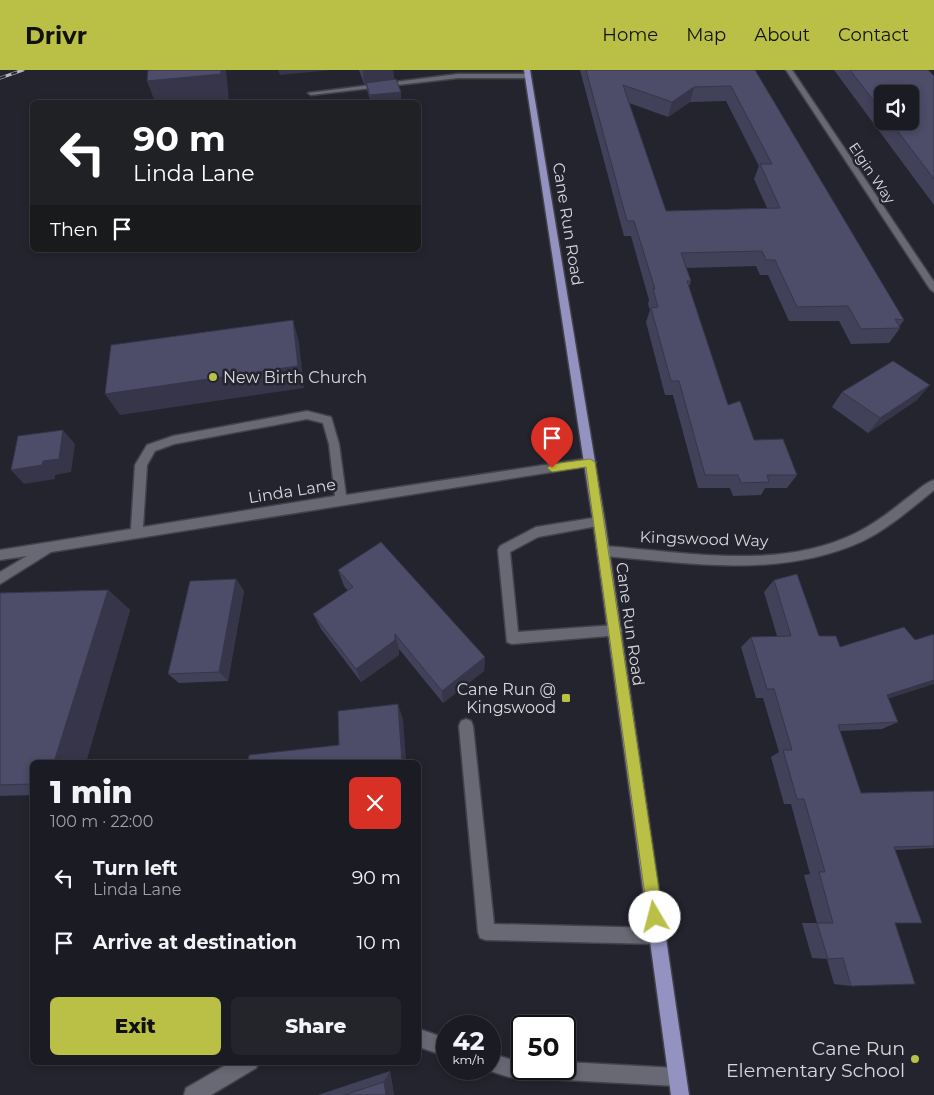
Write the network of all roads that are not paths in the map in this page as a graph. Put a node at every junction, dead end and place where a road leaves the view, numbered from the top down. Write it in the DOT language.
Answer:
graph roads {
  1 [pos="789,70"];
  2 [pos="528,73"];
  3 [pos="311,92"];
  4 [pos="934,289"];
  5 [pos="590,462"];
  6 [pos="934,484"];
  7 [pos="341,500"];
  8 [pos="599,522"];
  9 [pos="136,533"];
  10 [pos="50,547"];
  11 [pos="604,551"];
  12 [pos="0,555"];
  13 [pos="0,579"];
  14 [pos="615,631"];
  15 [pos="466,726"];
  16 [pos="658,936"];
  17 [pos="421,1039"];
  18 [pos="436,1044"];
  19 [pos="245,1065"];
  20 [pos="576,1072"];
  21 [pos="677,1077"];
  22 [pos="193,1095"];
  23 [pos="680,1095"];
  1 -- 4 [label="street, Elgin Way"];
  2 -- 3 [label="street"];
  2 -- 5 [label="main road, Cane Run Road"];
  5 -- 7 [label="street, Linda Lane"];
  5 -- 8 [label="main road, Cane Run Road"];
  6 -- 11 [label="street, Kingswood Way"];
  7 -- 9 [label="street, Linda Lane"];
  7 -- 9 [label="street"];
  8 -- 11 [label="main road, Cane Run Road"];
  8 -- 14 [label="street"];
  9 -- 10 [label="street, Linda Lane"];
  10 -- 12 [label="street, Linda Lane"];
  10 -- 13 [label="street"];
  11 -- 14 [label="main road, Cane Run Road"];
  14 -- 16 [label="main road, Cane Run Road"];
  15 -- 16 [label="street"];
  16 -- 21 [label="main road, Cane Run Road"];
  17 -- 18 [label="street"];
  19 -- 22 [label="street"];
  20 -- 21 [label="street"];
  21 -- 23 [label="main road, Cane Run Road"];
}
